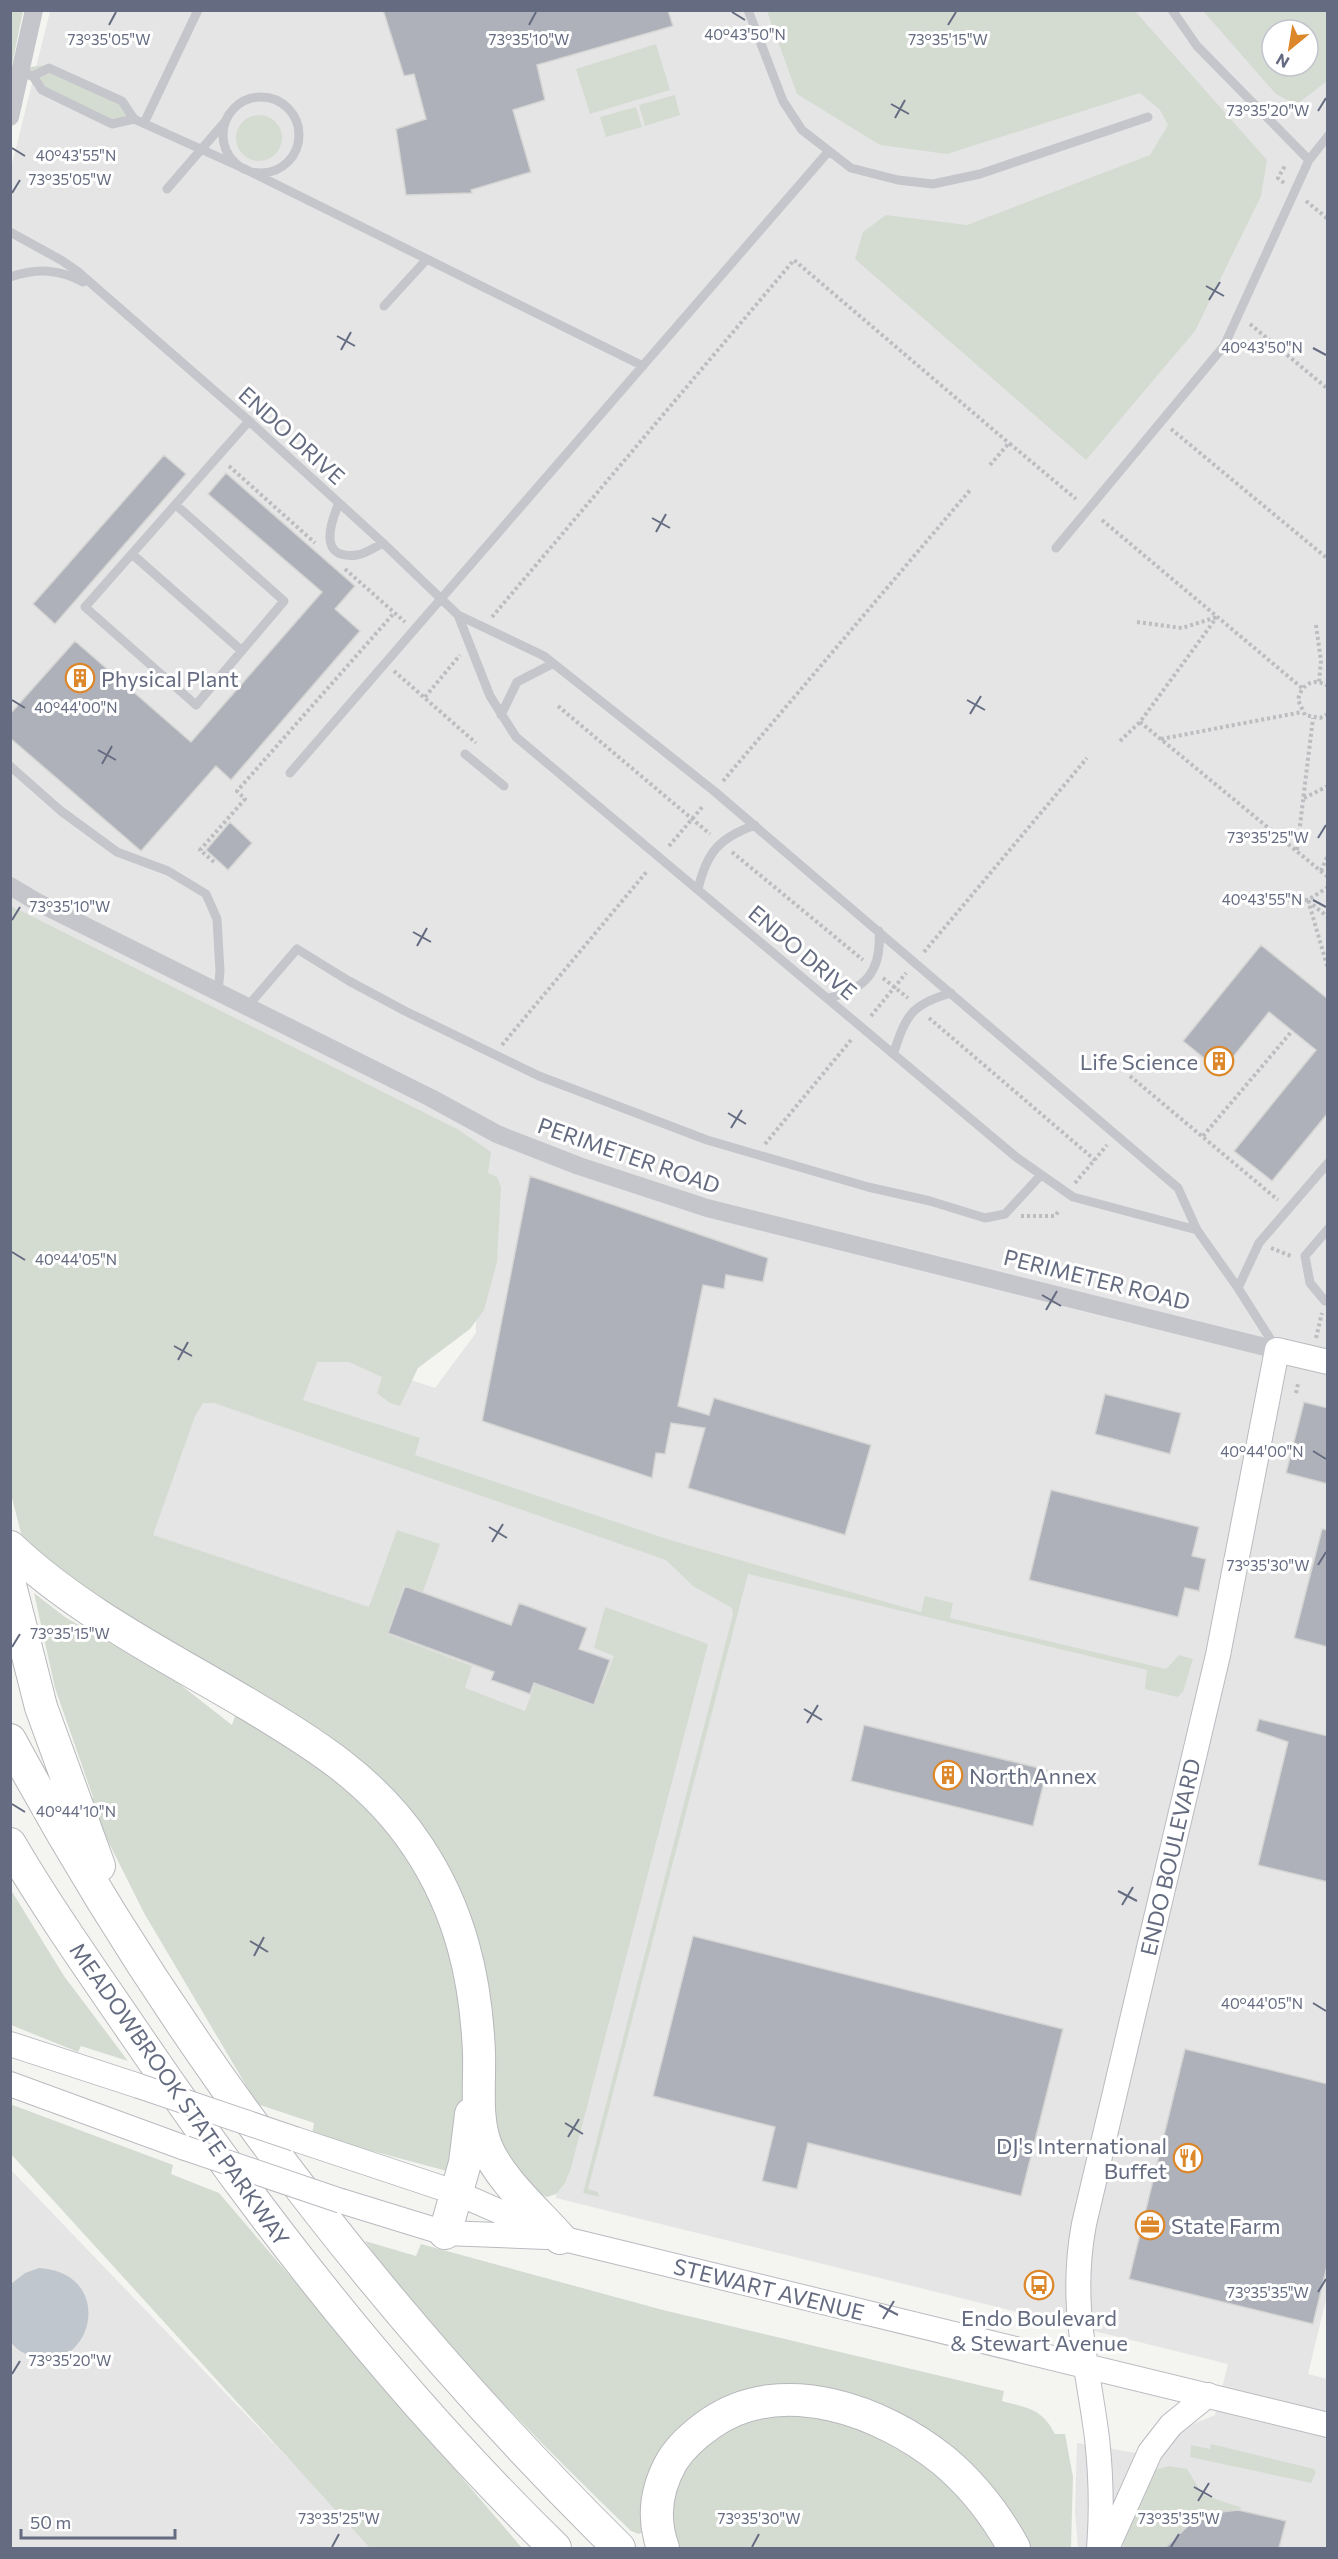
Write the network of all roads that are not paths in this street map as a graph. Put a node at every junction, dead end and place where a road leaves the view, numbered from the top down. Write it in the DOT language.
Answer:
graph roads {
  1 [pos="34,10"];
  2 [pos="198,10"];
  3 [pos="748,10"];
  4 [pos="1172,10"];
  5 [pos="27,75"];
  6 [pos="10,117"];
  7 [pos="1149,117"];
  8 [pos="139,121"];
  9 [pos="225,121"];
  10 [pos="1328,136"];
  11 [pos="201,149"];
  12 [pos="828,152"];
  13 [pos="1309,160"];
  14 [pos="244,169"];
  15 [pos="167,189"];
  16 [pos="10,232"];
  17 [pos="427,259"];
  18 [pos="10,277"];
  19 [pos="96,288"];
  20 [pos="384,306"];
  21 [pos="643,366"];
  22 [pos="249,421"];
  23 [pos="339,503"];
  24 [pos="176,505"];
  25 [pos="383,543"];
  26 [pos="1056,548"];
  27 [pos="132,554"];
  28 [pos="442,599"];
  29 [pos="458,615"];
  30 [pos="242,651"];
  31 [pos="552,664"];
  32 [pos="501,715"];
  33 [pos="465,754"];
  34 [pos="10,766"];
  35 [pos="290,773"];
  36 [pos="504,786"];
  37 [pos="755,825"];
  38 [pos="10,886"];
  39 [pos="698,889"];
  40 [pos="879,931"];
  41 [pos="218,992"];
  42 [pos="951,993"];
  43 [pos="828,998"];
  44 [pos="248,1006"];
  45 [pos="894,1052"];
  46 [pos="1328,1163"];
  47 [pos="1041,1175"];
  48 [pos="1328,1229"];
  49 [pos="1197,1230"];
  50 [pos="1238,1288"];
  51 [pos="1325,1301"];
  52 [pos="1277,1350"];
  53 [pos="1328,1362"];
  54 [pos="10,1547"];
  55 [pos="24,1579"];
  56 [pos="10,1740"];
  57 [pos="10,1844"];
  58 [pos="127,1940"];
  59 [pos="10,2044"];
  60 [pos="479,2060"];
  61 [pos="10,2084"];
  62 [pos="457,2193"];
  63 [pos="445,2233"];
  64 [pos="560,2238"];
  65 [pos="1084,2365"];
  66 [pos="1208,2395"];
  67 [pos="1328,2425"];
  68 [pos="551,2546"];
  69 [pos="619,2548"];
  70 [pos="663,2548"];
  71 [pos="1014,2548"];
  72 [pos="1099,2548"];
  73 [pos="1107,2548"];
  1 -- 5 [label="street"];
  2 -- 8 [label="lane"];
  3 -- 12 [label="lane"];
  4 -- 13 [label="lane"];
  5 -- 6 [label="street"];
  5 -- 8 [label="lane"];
  5 -- 8 [label="lane"];
  7 -- 12 [label="lane"];
  8 -- 11 [label="lane"];
  9 -- 11 [label="lane"];
  9 -- 14 [label="lane"];
  9 -- 14 [label="lane"];
  10 -- 13 [label="lane"];
  11 -- 14 [label="lane"];
  11 -- 15 [label="lane"];
  12 -- 21 [label="lane"];
  13 -- 26 [label="lane"];
  14 -- 17 [label="lane"];
  16 -- 19 [label="lane, ENDO DRIVE"];
  17 -- 20 [label="lane"];
  17 -- 21 [label="lane"];
  18 -- 19 [label="lane, ENDO DRIVE"];
  19 -- 22 [label="lane, ENDO DRIVE"];
  21 -- 28 [label="lane"];
  22 -- 23 [label="lane, ENDO DRIVE"];
  22 -- 24 [label="lane"];
  23 -- 25 [label="lane, ENDO DRIVE"];
  23 -- 25 [label="lane"];
  24 -- 27 [label="lane"];
  24 -- 30 [label="lane"];
  25 -- 28 [label="lane, ENDO DRIVE"];
  27 -- 30 [label="lane"];
  27 -- 30 [label="lane"];
  28 -- 29 [label="lane, ENDO DRIVE"];
  28 -- 35 [label="lane"];
  29 -- 31 [label="lane, ENDO DRIVE"];
  29 -- 32 [label="lane, ENDO DRIVE"];
  31 -- 32 [label="lane"];
  31 -- 37 [label="lane, ENDO DRIVE"];
  32 -- 39 [label="lane, ENDO DRIVE"];
  33 -- 36 [label="lane"];
  34 -- 41 [label="lane"];
  37 -- 39 [label="lane"];
  37 -- 40 [label="lane, ENDO DRIVE"];
  38 -- 41 [label="street, PERIMETER ROAD"];
  39 -- 43 [label="lane, ENDO DRIVE"];
  40 -- 42 [label="lane, ENDO DRIVE"];
  40 -- 43 [label="lane"];
  41 -- 44 [label="street, PERIMETER ROAD"];
  42 -- 45 [label="lane"];
  42 -- 49 [label="lane, ENDO DRIVE"];
  43 -- 45 [label="lane, ENDO DRIVE"];
  44 -- 47 [label="lane"];
  44 -- 52 [label="street, PERIMETER ROAD"];
  45 -- 47 [label="lane, ENDO DRIVE"];
  46 -- 50 [label="lane"];
  47 -- 49 [label="lane, ENDO DRIVE"];
  48 -- 51 [label="lane"];
  49 -- 50 [label="lane, ENDO DRIVE"];
  50 -- 52 [label="lane, ENDO DRIVE"];
  52 -- 53 [label="main road"];
  52 -- 65 [label="main road, ENDO BOULEVARD"];
  54 -- 55 [label="highway"];
  55 -- 58 [label="highway"];
  55 -- 60 [label="highway"];
  56 -- 58 [label="highway, MEADOWBROOK STATE PARKWAY"];
  57 -- 68 [label="highway, MEADOWBROOK STATE PARKWAY"];
  58 -- 69 [label="highway, MEADOWBROOK STATE PARKWAY"];
  59 -- 62 [label="main road, STEWART AVENUE, bridge"];
  60 -- 62 [label="highway"];
  60 -- 64 [label="highway"];
  61 -- 63 [label="main road, STEWART AVENUE, bridge"];
  62 -- 63 [label="highway"];
  62 -- 64 [label="main road, STEWART AVENUE"];
  63 -- 64 [label="main road, STEWART AVENUE"];
  64 -- 65 [label="main road, STEWART AVENUE"];
  65 -- 66 [label="main road, STEWART AVENUE"];
  65 -- 72 [label="main road, ENDO BOULEVARD"];
  66 -- 67 [label="main road, STEWART AVENUE"];
  66 -- 73 [label="main road"];
  70 -- 71 [label="highway"];
}
